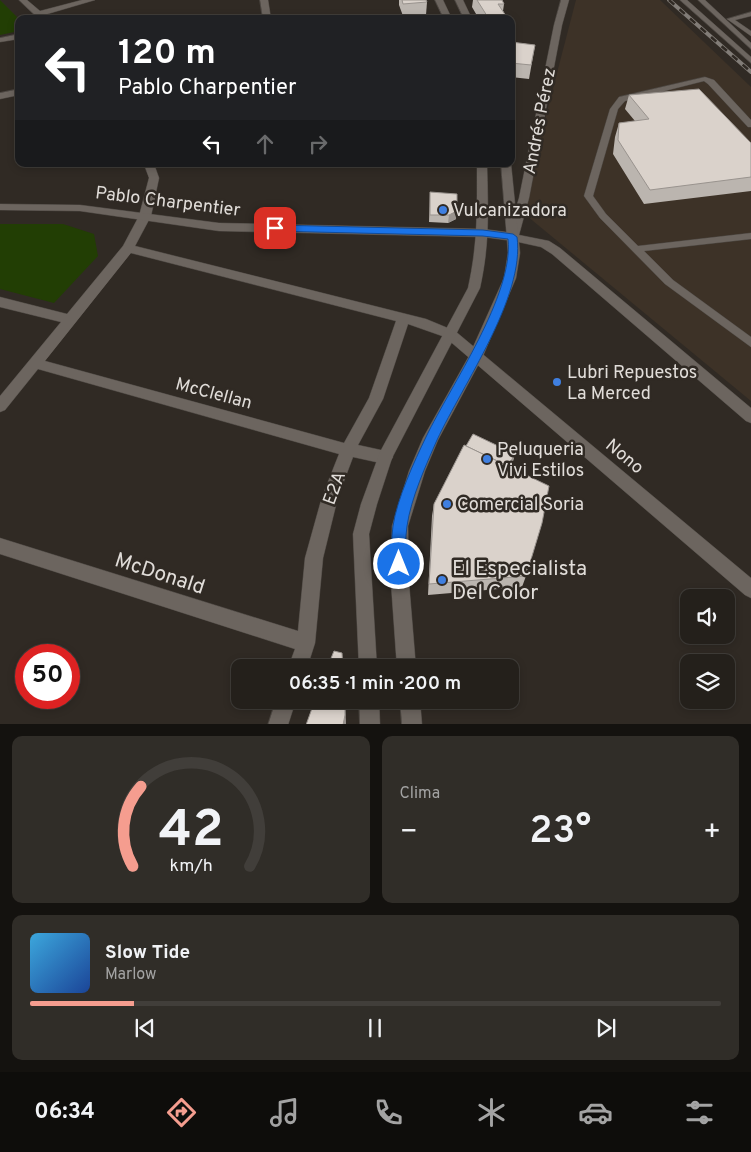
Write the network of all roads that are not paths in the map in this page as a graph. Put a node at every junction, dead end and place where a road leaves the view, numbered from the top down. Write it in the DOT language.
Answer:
graph roads {
  1 [pos="23,0"];
  2 [pos="91,0"];
  3 [pos="264,0"];
  4 [pos="439,0"];
  5 [pos="459,0"];
  6 [pos="565,0"];
  7 [pos="683,0"];
  8 [pos="701,0"];
  9 [pos="713,12"];
  10 [pos="751,13"];
  11 [pos="40,15"];
  12 [pos="44,15"];
  13 [pos="267,15"];
  14 [pos="446,15"];
  15 [pos="466,15"];
  16 [pos="751,34"];
  17 [pos="15,37"];
  18 [pos="0,40"];
  19 [pos="751,47"];
  20 [pos="751,61"];
  21 [pos="15,93"];
  22 [pos="0,96"];
  23 [pos="751,125"];
  24 [pos="151,167"];
  25 [pos="482,167"];
  26 [pos="506,167"];
  27 [pos="0,207"];
  28 [pos="145,216"];
  29 [pos="483,233"];
  30 [pos="751,236"];
  31 [pos="513,237"];
  32 [pos="128,248"];
  33 [pos="636,249"];
  34 [pos="0,302"];
  35 [pos="403,318"];
  36 [pos="70,319"];
  37 [pos="450,334"];
  38 [pos="751,342"];
  39 [pos="476,356"];
  40 [pos="34,363"];
  41 [pos="0,406"];
  42 [pos="751,417"];
  43 [pos="348,450"];
  44 [pos="384,457"];
  45 [pos="0,546"];
  46 [pos="751,589"];
  47 [pos="306,643"];
  48 [pos="300,659"];
  49 [pos="368,659"];
  50 [pos="406,659"];
  51 [pos="283,709"];
  52 [pos="369,709"];
  53 [pos="411,709"];
  54 [pos="278,724"];
  55 [pos="370,724"];
  56 [pos="412,724"];
  1 -- 11 [label="street"];
  2 -- 12 [label="street"];
  3 -- 13 [label="street"];
  4 -- 14 [label="street"];
  5 -- 15 [label="street"];
  6 -- 31 [label="street, Andrés Pérez"];
  7 -- 20 [label="lane"];
  8 -- 9 [label="lane"];
  9 -- 10 [label="lane"];
  9 -- 19 [label="lane"];
  10 -- 16 [label="lane"];
  17 -- 18 [label="street"];
  21 -- 22 [label="street"];
  23 -- 33 [label="lane"];
  24 -- 28 [label="street"];
  25 -- 29 [label="street"];
  26 -- 31 [label="street"];
  27 -- 28 [label="street, Pablo Charpentier"];
  28 -- 29 [label="street, Pablo Charpentier"];
  28 -- 32 [label="street"];
  29 -- 31 [label="street, Pablo Charpentier"];
  29 -- 37 [label="street"];
  30 -- 33 [label="lane"];
  31 -- 39 [label="street, Andrés Pérez"];
  31 -- 42 [label="street, Pablo Charpentier"];
  32 -- 35 [label="street"];
  32 -- 36 [label="street"];
  33 -- 38 [label="lane"];
  34 -- 36 [label="street"];
  35 -- 37 [label="street"];
  35 -- 43 [label="street, E2A"];
  36 -- 40 [label="street"];
  37 -- 39 [label="street, Nono"];
  37 -- 44 [label="street"];
  39 -- 46 [label="street, Nono"];
  39 -- 50 [label="street, Andrés Pérez"];
  40 -- 41 [label="street"];
  40 -- 43 [label="street, McClellan"];
  43 -- 44 [label="street, McClellan"];
  43 -- 47 [label="street, E2A"];
  44 -- 49 [label="street"];
  45 -- 47 [label="street, McDonald"];
  47 -- 48 [label="street, E2A"];
  51 -- 54 [label="street"];
  52 -- 55 [label="street"];
  53 -- 56 [label="street"];
}
